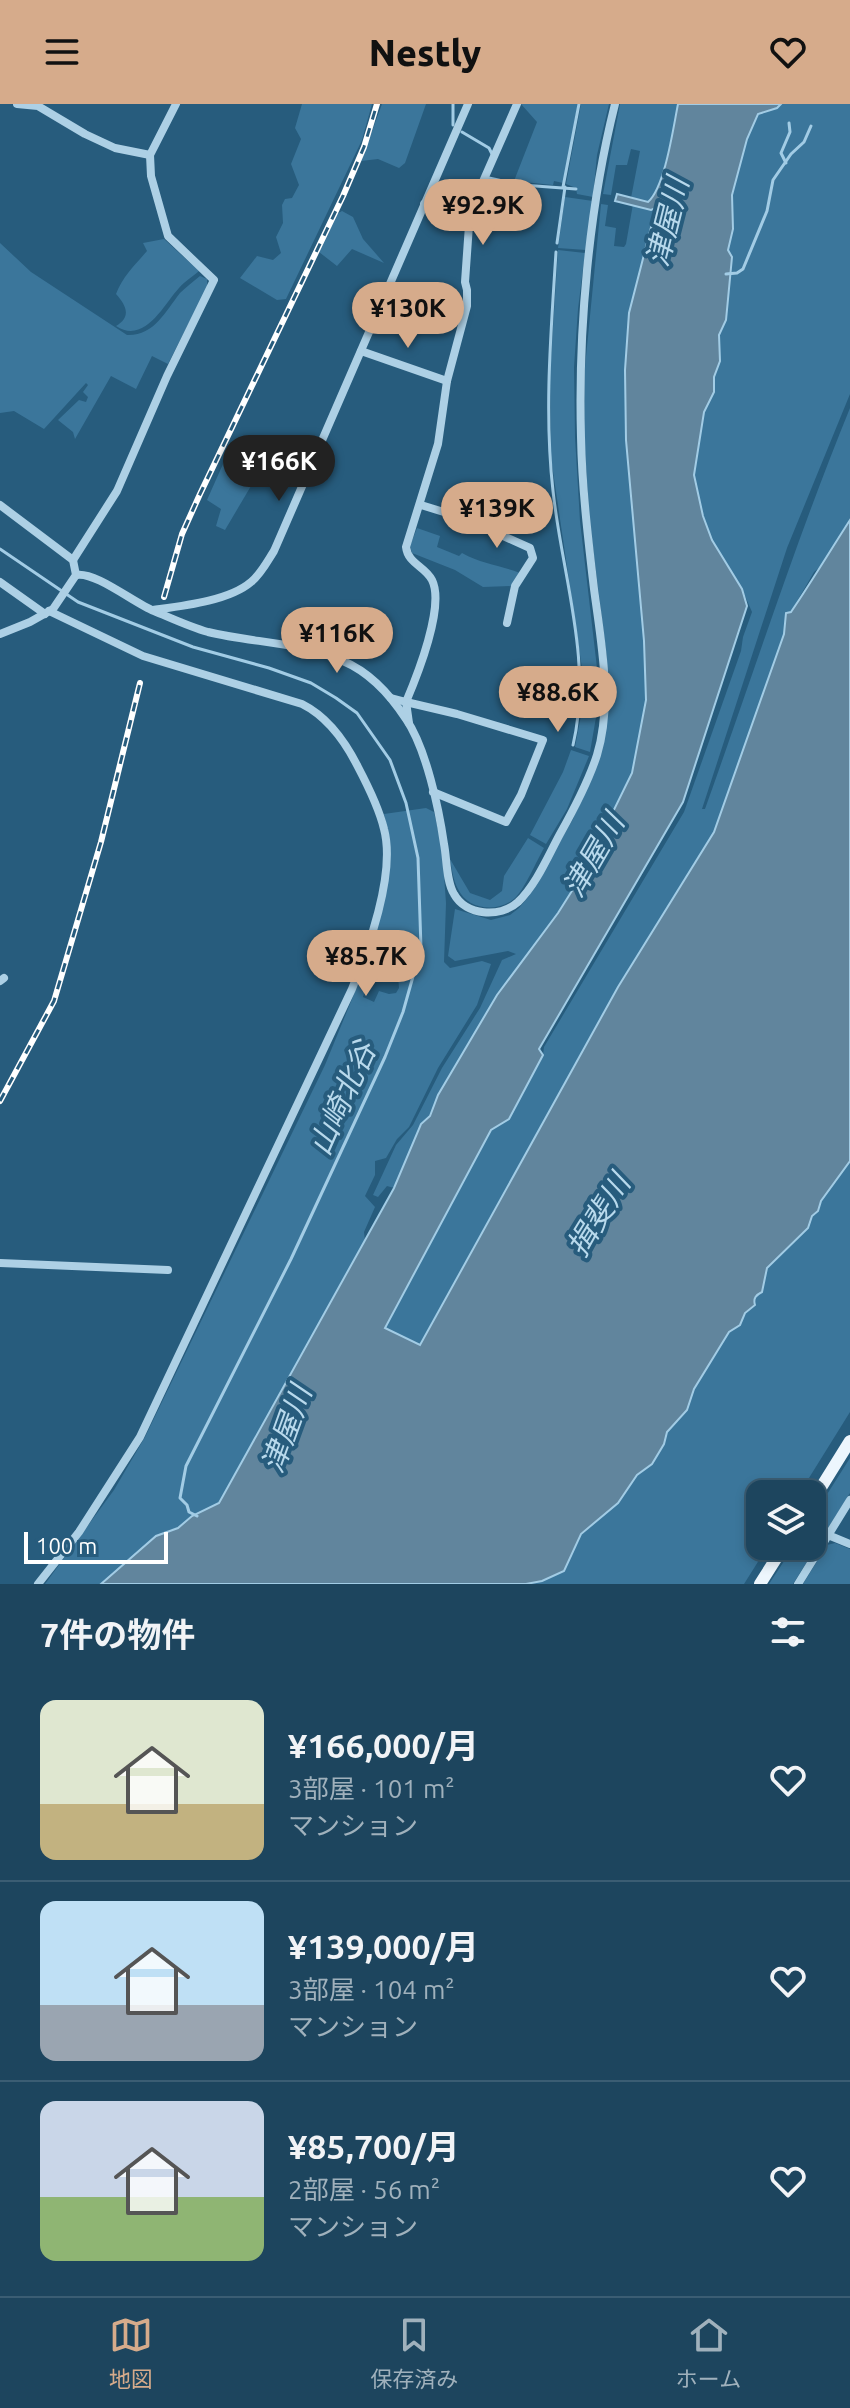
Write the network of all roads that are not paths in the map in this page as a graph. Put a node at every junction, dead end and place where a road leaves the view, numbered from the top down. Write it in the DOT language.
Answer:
graph roads {
  1 [pos="17,104"];
  2 [pos="176,104"];
  3 [pos="468,104"];
  4 [pos="517,104"];
  5 [pos="615,104"];
  6 [pos="38,105"];
  7 [pos="150,155"];
  8 [pos="424,204"];
  9 [pos="470,211"];
  10 [pos="361,351"];
  11 [pos="447,381"];
  12 [pos="0,505"];
  13 [pos="421,505"];
  14 [pos="73,560"];
  15 [pos="76,575"];
  16 [pos="0,582"];
  17 [pos="153,610"];
  18 [pos="49,611"];
  19 [pos="507,623"];
  20 [pos="0,634"];
  21 [pos="390,697"];
  22 [pos="406,702"];
  23 [pos="409,723"];
  24 [pos="433,792"];
  25 [pos="0,1263"];
  26 [pos="168,1270"];
  27 [pos="850,1441"];
  28 [pos="826,1480"];
  29 [pos="850,1500"];
  30 [pos="828,1535"];
  31 [pos="850,1544"];
  32 [pos="775,1560"];
  33 [pos="38,1584"];
  34 [pos="760,1584"];
  35 [pos="798,1584"];
  1 -- 6 [label="street"];
  2 -- 7 [label="street"];
  3 -- 8 [label="street"];
  4 -- 9 [label="street"];
  5 -- 24 [label="street"];
  6 -- 7 [label="street"];
  7 -- 14 [label="street"];
  8 -- 9 [label="street"];
  8 -- 10 [label="street"];
  9 -- 11 [label="street"];
  10 -- 11 [label="street"];
  10 -- 17 [label="street"];
  11 -- 13 [label="street"];
  12 -- 14 [label="street"];
  13 -- 19 [label="street"];
  13 -- 22 [label="street"];
  14 -- 15 [label="street"];
  15 -- 17 [label="street"];
  15 -- 18 [label="street"];
  16 -- 18 [label="street"];
  17 -- 21 [label="street"];
  18 -- 20 [label="street"];
  18 -- 33 [label="street"];
  21 -- 22 [label="street"];
  21 -- 23 [label="street"];
  22 -- 23 [label="street"];
  22 -- 24 [label="street"];
  23 -- 24 [label="street"];
  25 -- 26 [label="street"];
  27 -- 28 [label="main road"];
  29 -- 30 [label="street"];
  30 -- 31 [label="street"];
  30 -- 35 [label="street"];
  32 -- 34 [label="main road"];
}
